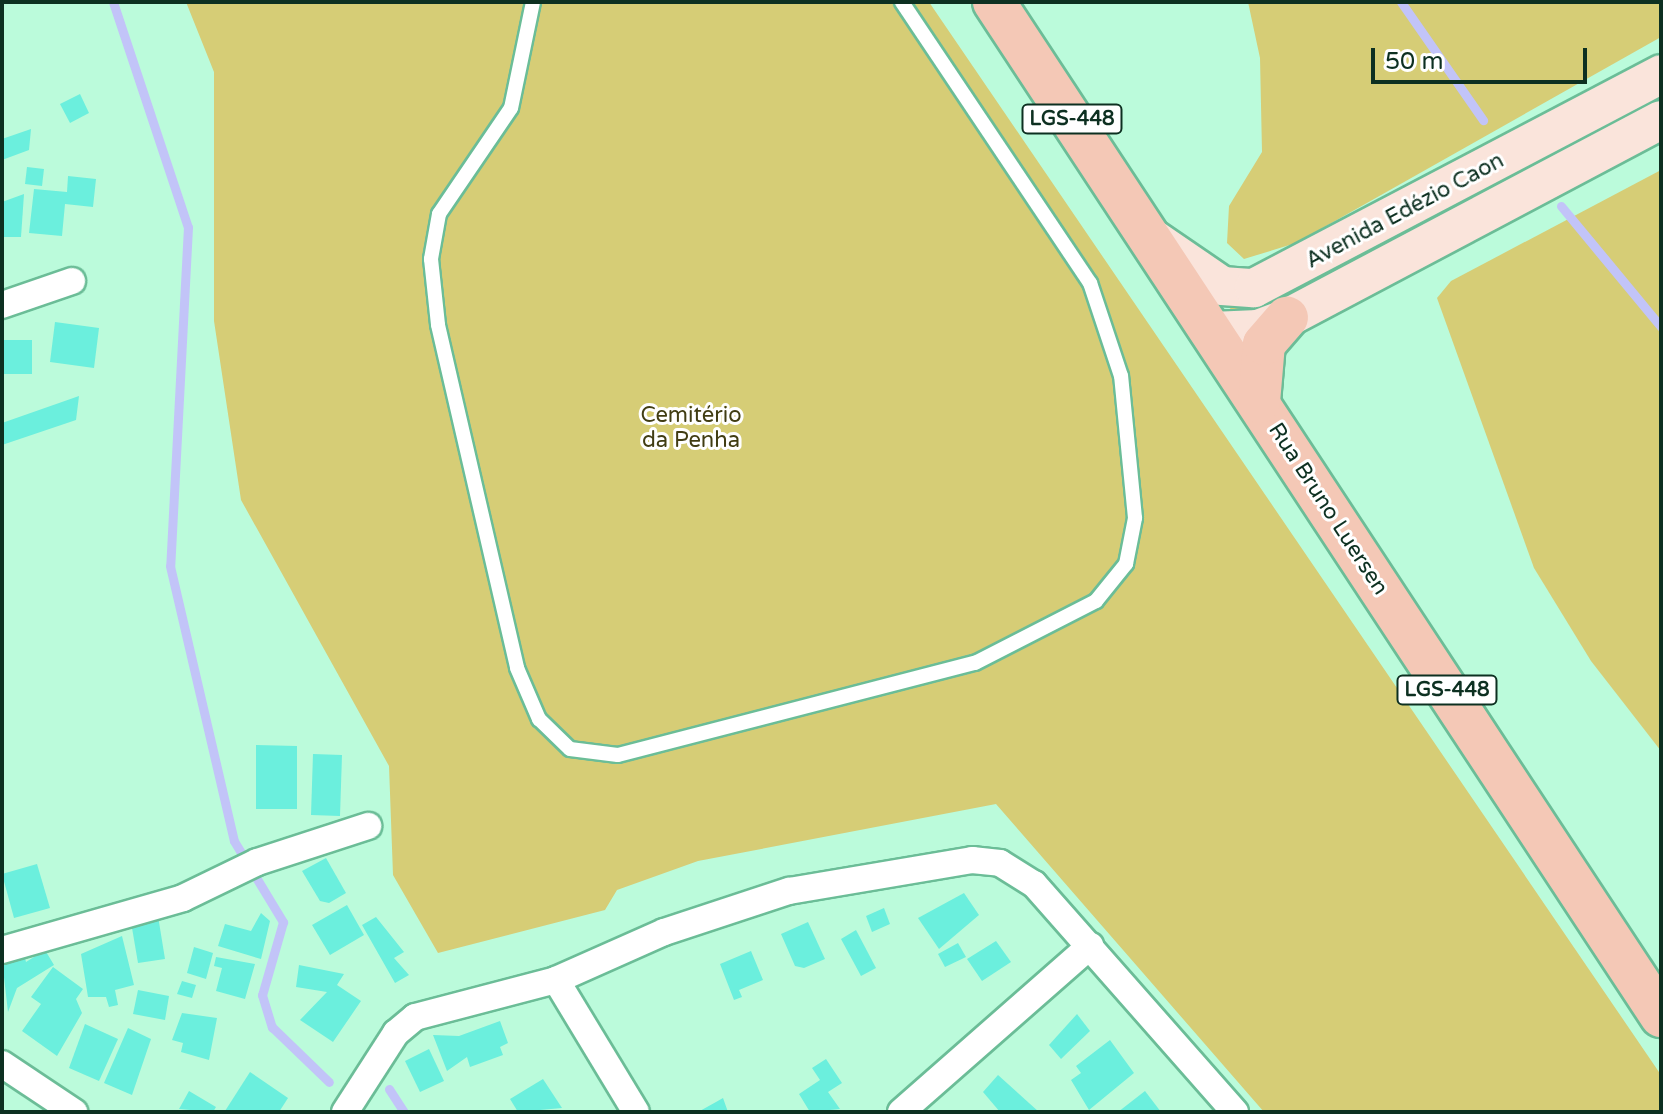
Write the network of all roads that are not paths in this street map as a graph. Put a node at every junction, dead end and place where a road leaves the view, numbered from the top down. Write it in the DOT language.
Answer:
graph roads {
  1 [pos="533,2"];
  2 [pos="902,2"];
  3 [pos="994,2"];
  4 [pos="1661,74"];
  5 [pos="1661,120"];
  6 [pos="1150,237"];
  7 [pos="72,281"];
  8 [pos="2,305"];
  9 [pos="1287,318"];
  10 [pos="1212,331"];
  11 [pos="1259,402"];
  12 [pos="368,826"];
  13 [pos="1090,946"];
  14 [pos="2,950"];
  15 [pos="556,980"];
  16 [pos="1661,1016"];
  17 [pos="2,1064"];
  18 [pos="74,1112"];
  19 [pos="345,1112"];
  20 [pos="636,1112"];
  21 [pos="901,1112"];
  22 [pos="1235,1112"];
  1 -- 2 [label="lane"];
  3 -- 6 [label="main road, Rua Bruno Luersen / LGS-448"];
  4 -- 6 [label="main road, Avenida Edézio Caon"];
  5 -- 9 [label="main road, Avenida Edézio Caon"];
  6 -- 10 [label="main road, Rua Bruno Luersen / LGS-448"];
  7 -- 8 [label="street"];
  9 -- 10 [label="main road, Avenida Edézio Caon"];
  9 -- 11 [label="main road"];
  10 -- 11 [label="main road, Rua Bruno Luersen / LGS-448"];
  11 -- 16 [label="main road, Rua Bruno Luersen / LGS-448"];
  12 -- 14 [label="street"];
  13 -- 15 [label="street"];
  13 -- 21 [label="street"];
  13 -- 22 [label="street"];
  15 -- 19 [label="street"];
  15 -- 20 [label="street"];
  17 -- 18 [label="street"];
}
